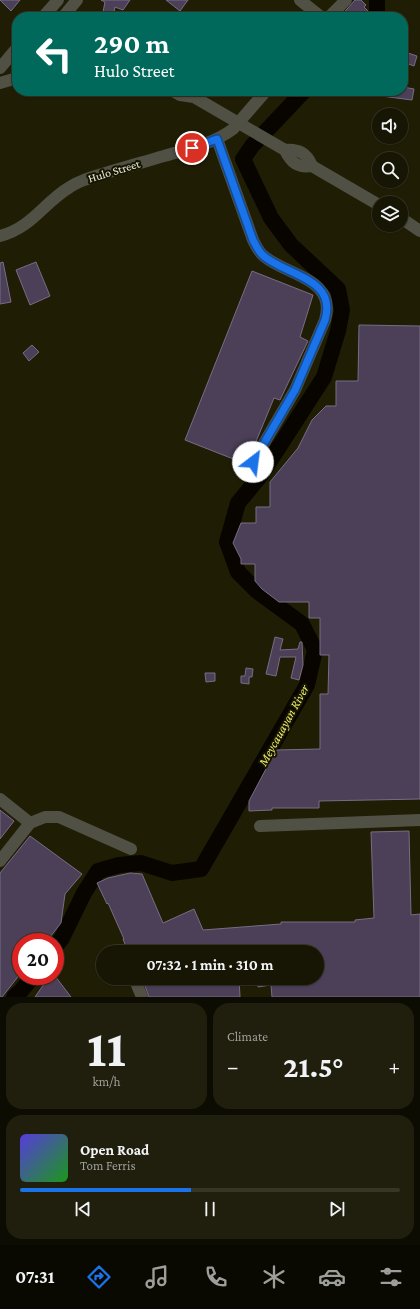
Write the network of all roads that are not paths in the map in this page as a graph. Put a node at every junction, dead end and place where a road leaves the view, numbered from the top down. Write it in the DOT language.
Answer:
graph roads {
  1 [pos="58,0"];
  2 [pos="77,0"];
  3 [pos="300,0"];
  4 [pos="346,0"];
  5 [pos="47,12"];
  6 [pos="67,12"];
  7 [pos="315,12"];
  8 [pos="334,12"];
  9 [pos="12,54"];
  10 [pos="0,68"];
  11 [pos="195,96"];
  12 [pos="262,96"];
  13 [pos="238,123"];
  14 [pos="217,139"];
  15 [pos="372,201"];
  16 [pos="408,223"];
  17 [pos="420,231"];
  18 [pos="0,236"];
  19 [pos="253,462"];
  20 [pos="0,799"];
  21 [pos="420,820"];
  22 [pos="30,823"];
  23 [pos="260,826"];
  24 [pos="131,849"];
  25 [pos="0,861"];
  26 [pos="137,985"];
  27 [pos="142,997"];
  1 -- 5 [label="street"];
  2 -- 6 [label="street"];
  3 -- 7 [label="street"];
  4 -- 8 [label="street"];
  9 -- 10 [label="street"];
  11 -- 13 [label="street"];
  12 -- 13 [label="street, Hulo Street"];
  13 -- 14 [label="street, Hulo Street"];
  13 -- 15 [label="street"];
  14 -- 18 [label="street, Hulo Street"];
  14 -- 19 [label="street"];
  16 -- 17 [label="street"];
  20 -- 22 [label="street"];
  21 -- 23 [label="street"];
  22 -- 24 [label="street"];
  22 -- 25 [label="street"];
  26 -- 27 [label="street"];
}
